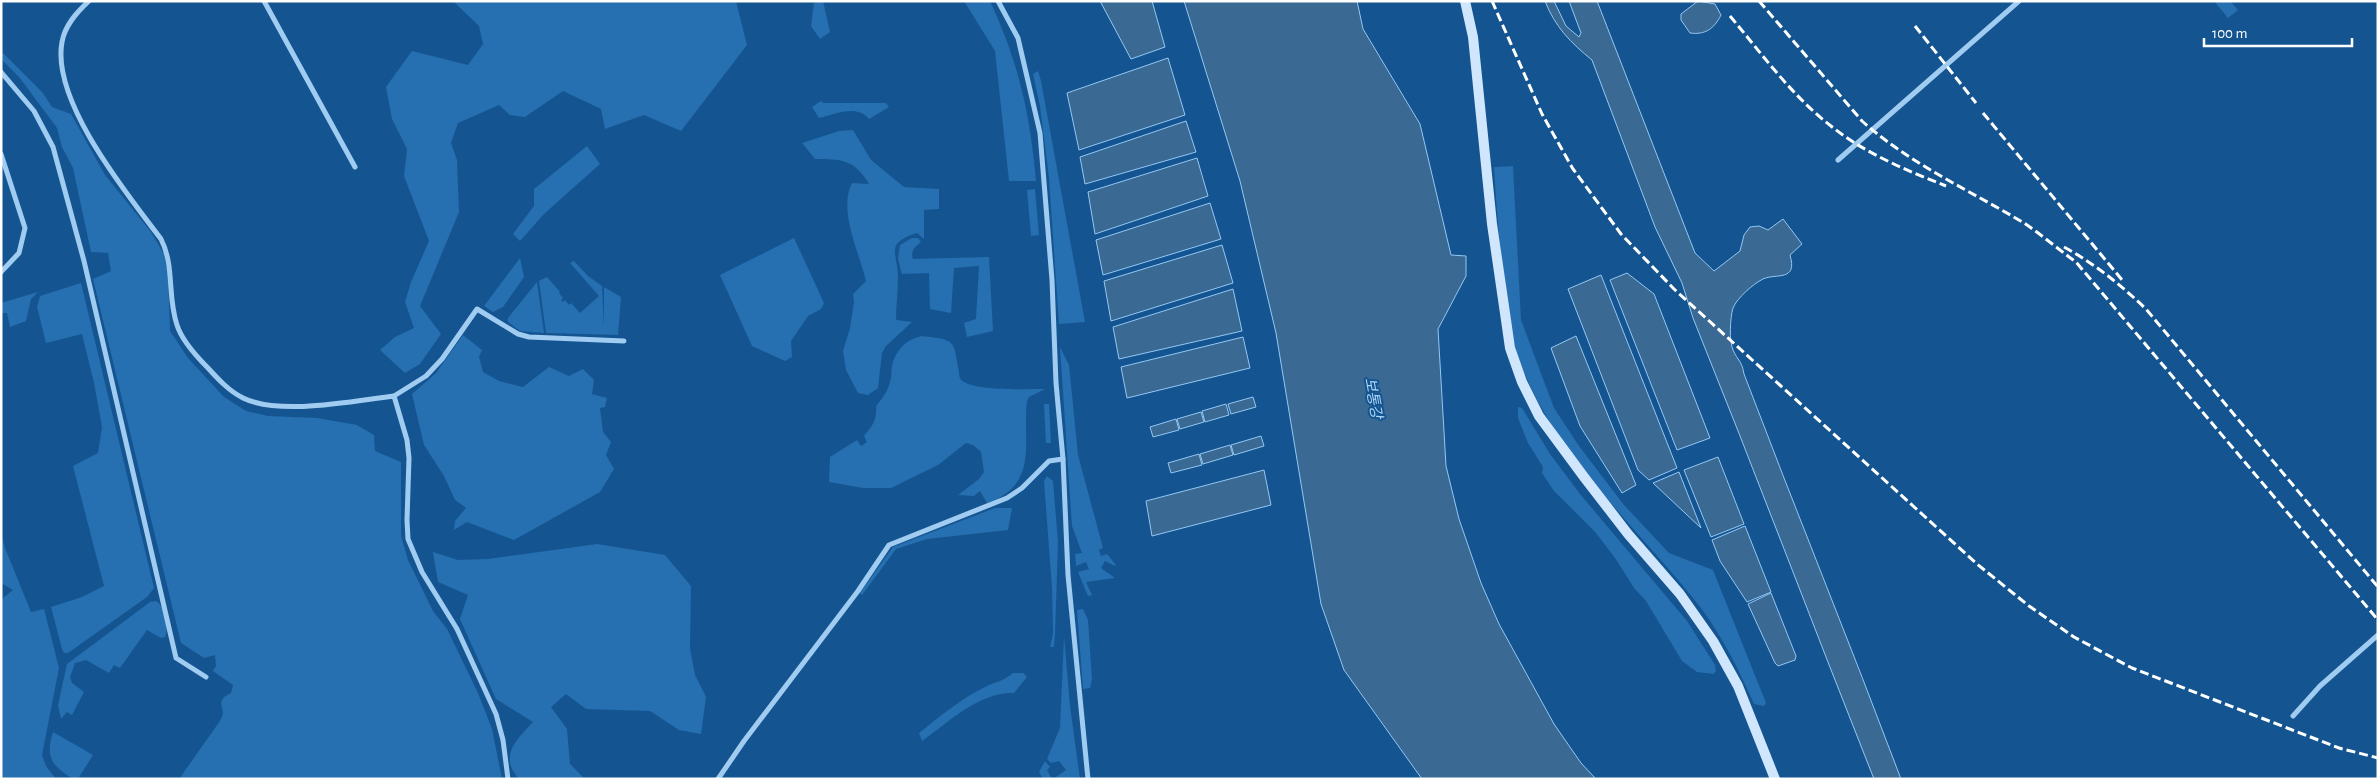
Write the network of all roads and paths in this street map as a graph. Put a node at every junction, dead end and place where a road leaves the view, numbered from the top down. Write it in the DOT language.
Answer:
graph roads {
  1 [pos="89,1"];
  2 [pos="264,1"];
  3 [pos="998,1"];
  4 [pos="1465,1"];
  5 [pos="2019,1"];
  6 [pos="1,72"];
  7 [pos="1,154"];
  8 [pos="1838,160"];
  9 [pos="355,167"];
  10 [pos="1,272"];
  11 [pos="624,341"];
  12 [pos="394,396"];
  13 [pos="1063,459"];
  14 [pos="2378,635"];
  15 [pos="206,678"];
  16 [pos="2293,716"];
  17 [pos="508,779"];
  18 [pos="718,779"];
  19 [pos="1088,779"];
  20 [pos="1775,779"];
  1 -- 12 [label="street"];
  2 -- 9 [label="street"];
  3 -- 13 [label="street"];
  4 -- 20 [label="main road"];
  5 -- 8 [label="street"];
  6 -- 15 [label="street"];
  7 -- 10 [label="street"];
  11 -- 12 [label="street"];
  12 -- 17 [label="street"];
  13 -- 18 [label="street"];
  13 -- 19 [label="street"];
  14 -- 16 [label="street"];
}
